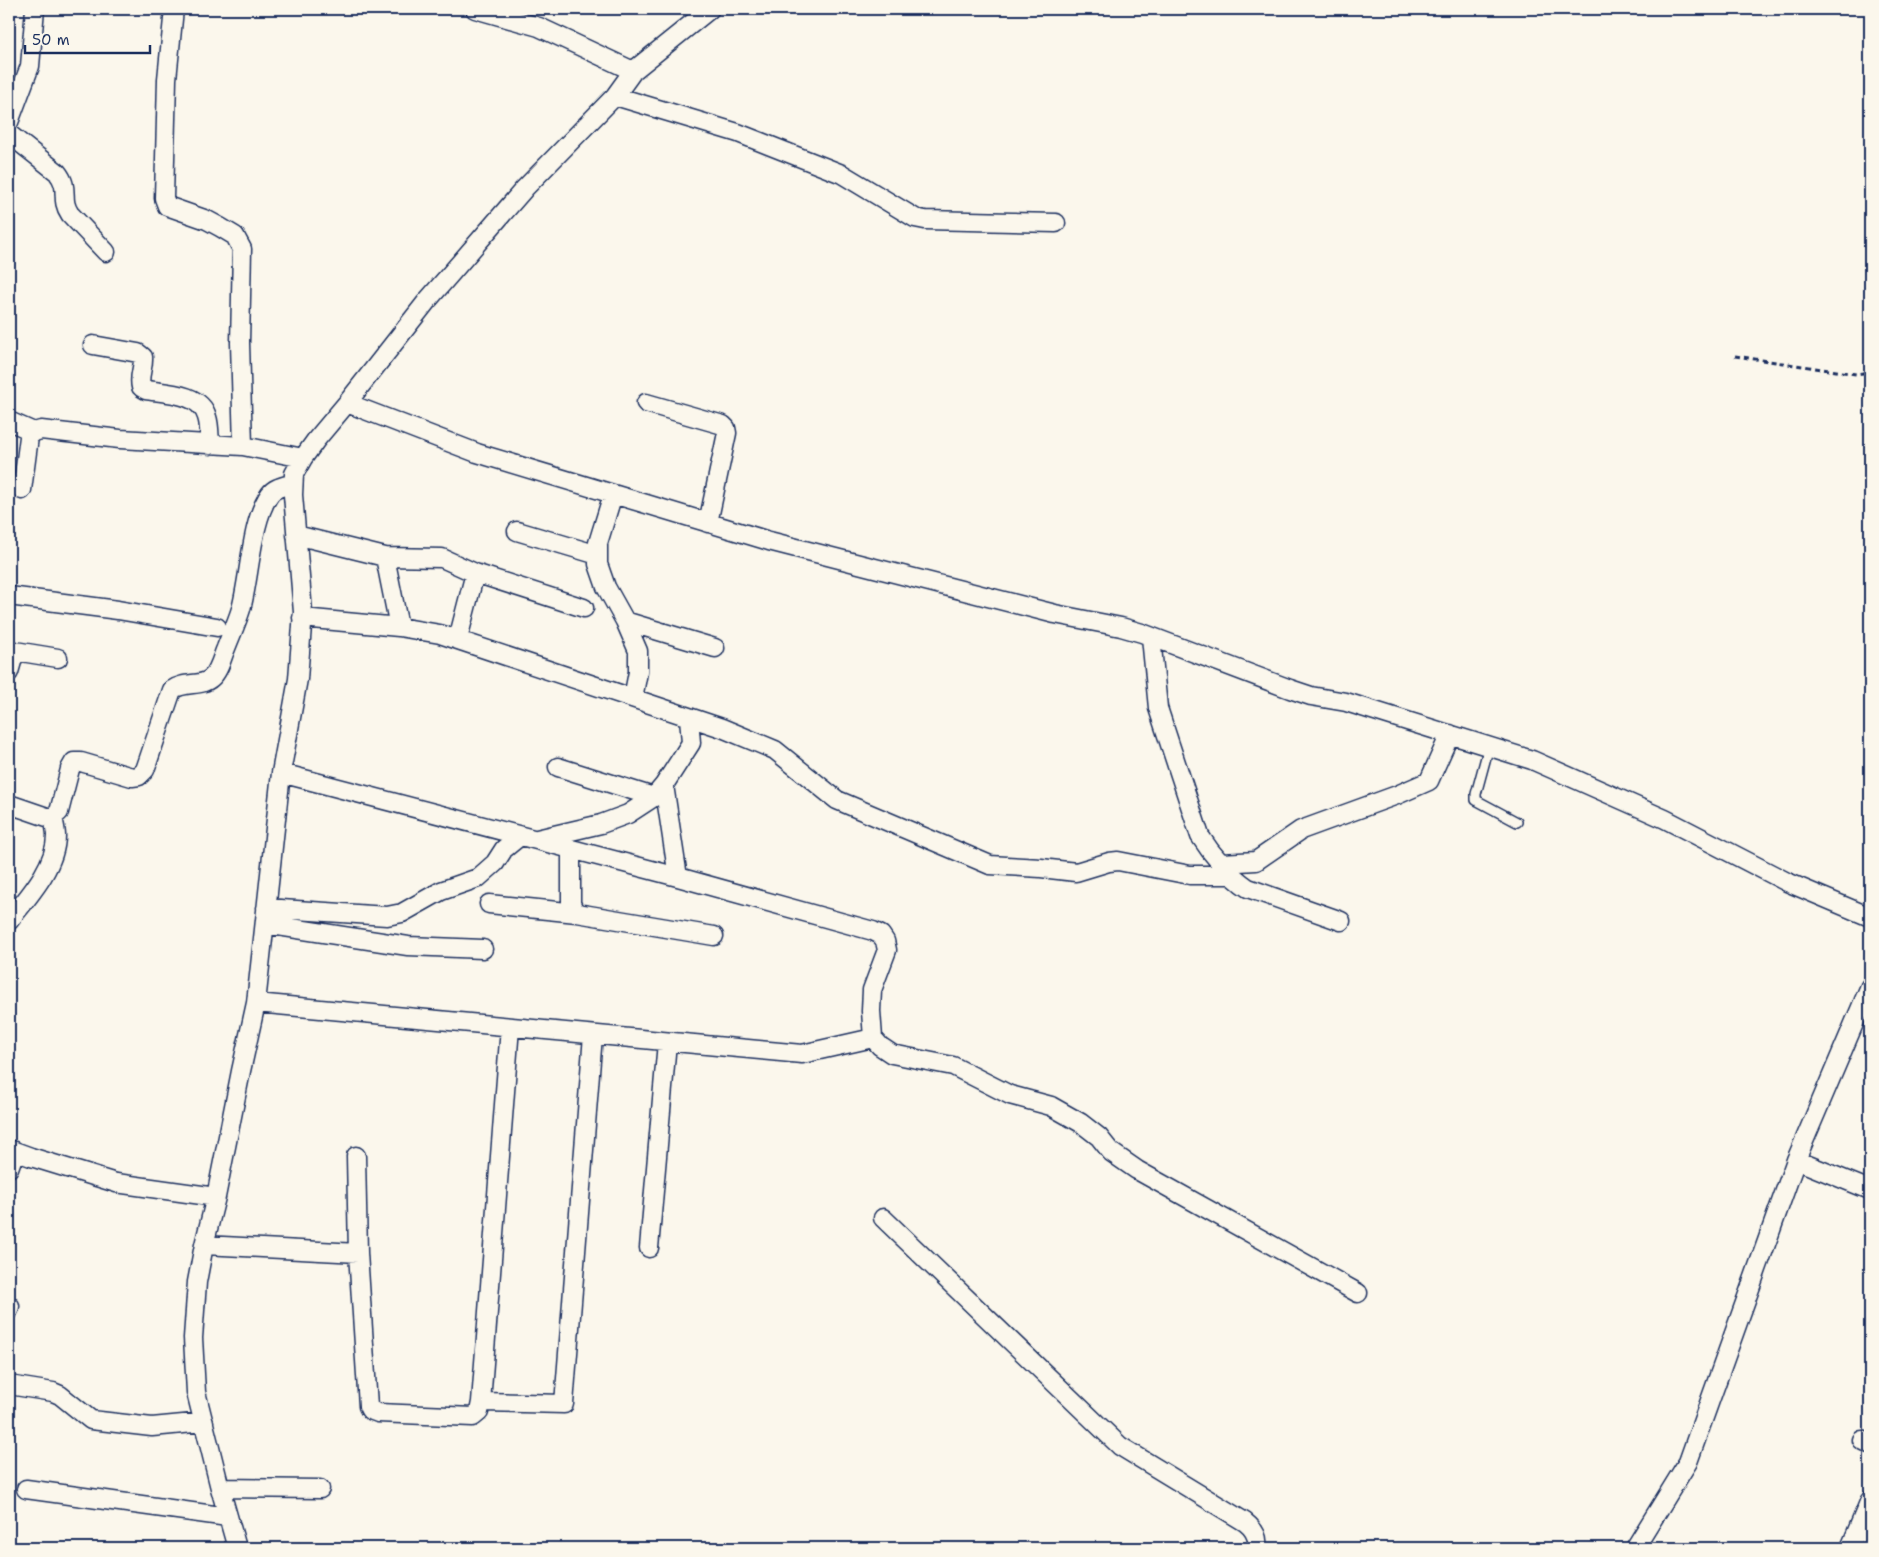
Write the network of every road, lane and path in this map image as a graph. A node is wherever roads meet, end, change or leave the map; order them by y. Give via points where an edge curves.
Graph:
1 (36, 9) edge
2 (174, 9) edge
3 (475, 9) edge
4 (710, 9) edge
5 (633, 71) junction
6 (615, 96) junction
7 (9, 122) edge
8 (9, 134) edge
9 (1056, 223) dead end
10 (106, 252) dead end
11 (93, 345) dead end
12 (1735, 356) dead end
13 (1870, 372) edge
14 (347, 403) junction
15 (646, 403) dead end
16 (9, 421) edge
17 (34, 432) junction
18 (210, 445) junction
19 (243, 446) junction
20 (303, 458) junction
21 (293, 484) junction
22 (22, 490) dead end
23 (613, 494) junction
24 (708, 523) junction
25 (517, 532) dead end
26 (296, 535) junction
27 (598, 555) junction
28 (385, 557) junction
29 (475, 573) junction
30 (9, 596) edge
31 (584, 608) dead end
32 (302, 618) junction
33 (625, 621) junction
34 (218, 627) dead end
35 (399, 627) junction
36 (1151, 637) junction
37 (458, 639) junction
38 (715, 648) dead end
39 (12, 650) edge
40 (58, 658) dead end
41 (9, 672) edge
42 (633, 698) junction
43 (689, 717) junction
44 (722, 728) junction
45 (1450, 734) junction
46 (691, 743) junction
47 (1489, 746) junction
48 (558, 768) dead end
49 (280, 773) junction
50 (659, 791) junction
51 (9, 804) edge
52 (53, 817) junction
53 (1517, 822) dead end
54 (483, 826) junction
55 (527, 837) junction
56 (571, 849) junction
57 (495, 863) junction
58 (1227, 869) junction
59 (678, 877) junction
60 (489, 904) dead end
61 (577, 913) junction
62 (266, 916) junction
63 (1870, 917) edge
64 (9, 921) edge
65 (1341, 921) dead end
66 (714, 936) dead end
67 (483, 949) dead end
68 (1870, 986) edge
69 (256, 1003) junction
70 (510, 1027) junction
71 (593, 1035) junction
72 (873, 1038) junction
73 (667, 1042) junction
74 (11, 1156) edge
75 (356, 1156) dead end
76 (1796, 1160) junction
77 (1870, 1190) edge
78 (216, 1197) junction
79 (883, 1218) dead end
80 (204, 1246) junction
81 (649, 1248) dead end
82 (358, 1253) junction
83 (1358, 1293) dead end
84 (9, 1385) edge
85 (481, 1402) junction
86 (204, 1422) junction
87 (220, 1488) junction
88 (320, 1489) dead end
89 (26, 1490) dead end
90 (1870, 1500) edge
91 (228, 1517) junction
92 (237, 1548) edge
93 (1257, 1548) edge
94 (1635, 1548) edge
95 (1850, 1548) edge

1 - 7 street via 30,66
2 - 19 street via 167,79 164,198 167,206 207,220 235,236 242,249
3 - 5 street via 539,27
4 - 5 street
5 - 6 street
6 - 9 street via 738,133 842,174 915,218
6 - 14 street via 525,188 427,301
8 - 10 street via 62,178 65,208
11 - 18 street via 143,356 141,387 188,397 200,406 207,416
12 - 13 path via 1856,374
14 - 20 street
14 - 23 street via 477,453
15 - 24 street via 726,428
16 - 17 street
17 - 18 street via 41,430
17 - 22 street via 29,436
18 - 19 street
19 - 20 street
20 - 21 street via 294,474
21 - 26 street
21 - 52 street via 271,492 266,500 258,522 241,608 218,670 211,679 179,684 172,690 145,770 139,776 74,762 59,812
23 - 24 street
23 - 27 street via 598,543
24 - 36 street
25 - 27 street
26 - 28 street
26 - 32 street
27 - 33 street via 606,587
28 - 29 street via 442,558
28 - 35 street
29 - 31 street
29 - 37 street
30 - 34 street
32 - 35 street
32 - 49 street via 298,679
33 - 38 street
33 - 42 street via 638,651
35 - 37 street
36 - 45 street via 1311,696 1346,702
36 - 58 street via 1158,708 1200,836
37 - 42 street
39 - 40 street
39 - 41 street
42 - 43 street
43 - 44 street
43 - 46 street
44 - 46 street
44 - 58 street via 775,750 837,800 990,865 1076,872 1118,861 1190,875
45 - 47 street
45 - 58 street via 1429,781 1301,830 1256,861
46 - 50 street
47 - 53 lane via 1476,800
47 - 63 street via 1532,760 1665,818 1787,882
48 - 50 street
49 - 54 street
49 - 62 street
50 - 55 street via 628,814 601,824
50 - 59 street
51 - 52 street
52 - 64 street via 56,844 46,872
54 - 55 street
54 - 57 street
55 - 56 street
55 - 57 street via 504,849
56 - 59 street
56 - 61 street via 571,903
57 - 62 street via 478,878 441,891 402,913 387,916
58 - 65 street via 1248,888
59 - 72 street via 881,935 887,950 872,990
60 - 61 street
61 - 66 street
62 - 67 street via 408,946
62 - 69 street
68 - 76 street
69 - 70 street
69 - 78 street
70 - 71 street
70 - 85 street
71 - 73 street
71 - 85 street via 564,1404
72 - 73 street via 802,1054
72 - 83 street via 892,1054 953,1066 1010,1094 1052,1106 1081,1123 1099,1137 1110,1152 1137,1170
73 - 81 street
74 - 78 street via 116,1183
75 - 82 street
76 - 77 street
76 - 94 street via 1688,1462
78 - 80 street
79 - 93 street via 1120,1446 1245,1522 1258,1539
80 - 82 street
80 - 86 street via 197,1282 193,1338 196,1392
82 - 85 street via 370,1410 473,1417
84 - 86 street via 53,1392 91,1420 152,1426
86 - 87 street
87 - 88 street
87 - 91 street
89 - 91 street
90 - 95 street
91 - 92 street

